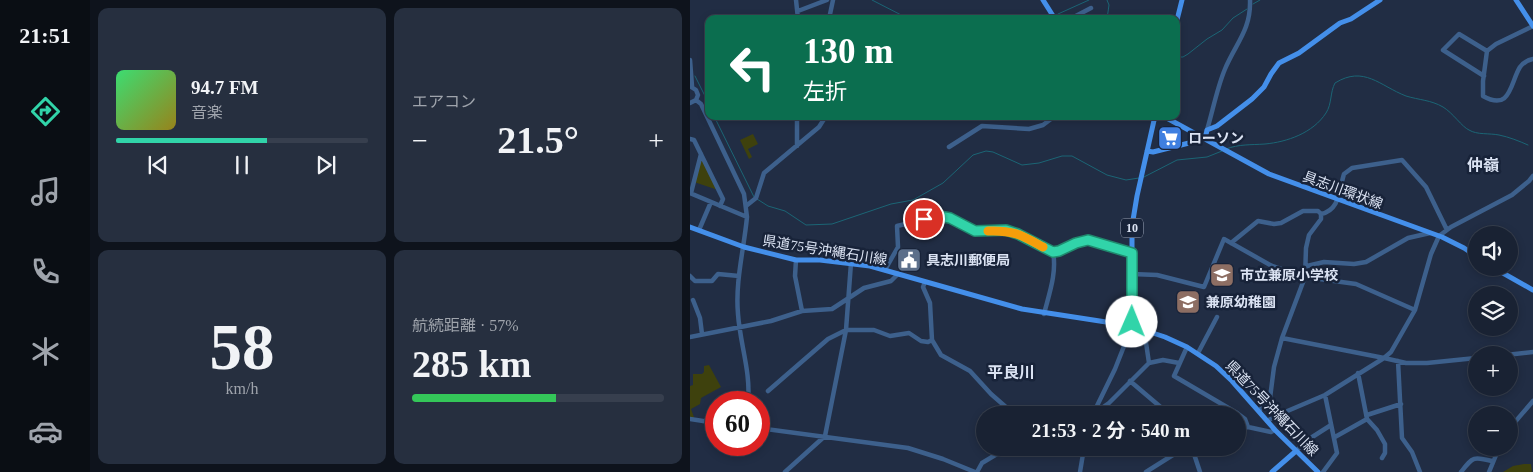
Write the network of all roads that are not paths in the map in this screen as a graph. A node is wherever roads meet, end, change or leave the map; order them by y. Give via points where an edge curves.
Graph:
1 (796, 0) edge
2 (827, 0) edge
3 (833, 0) edge
4 (1043, 0) edge
5 (1182, 0) edge
6 (1250, 0) edge
7 (1380, 0) edge
8 (1516, 0) edge
9 (1091, 8) dead end
10 (798, 11) junction
11 (798, 15) edge
12 (830, 15) edge
13 (1052, 15) edge
14 (1078, 15) edge
15 (1178, 15) edge
16 (1533, 26) edge
17 (1487, 52) junction
18 (1533, 59) edge
19 (690, 60) edge
20 (1484, 76) junction
21 (691, 86) edge
22 (696, 100) junction
23 (690, 103) edge
24 (705, 112) edge
25 (709, 120) edge
26 (797, 120) edge
27 (825, 120) edge
28 (1050, 120) edge
29 (1154, 120) edge
30 (1170, 120) edge
31 (1207, 130) junction
32 (1203, 138) junction
33 (690, 139) edge
34 (797, 146) junction
35 (949, 147) dead end
36 (1147, 151) junction
37 (701, 154) junction
38 (1533, 176) edge
39 (690, 193) edge
40 (1338, 200) junction
41 (711, 202) junction
42 (720, 206) junction
43 (746, 206) junction
44 (1321, 214) junction
45 (747, 217) junction
46 (690, 227) edge
47 (699, 230) junction
48 (1447, 230) junction
49 (1430, 233) junction
50 (1439, 236) junction
51 (1231, 243) junction
52 (744, 247) junction
53 (1468, 251) edge
54 (1053, 252) junction
55 (1132, 253) junction
56 (796, 260) junction
57 (851, 263) junction
58 (1307, 266) junction
59 (885, 270) junction
60 (898, 274) junction
61 (1132, 274) junction
62 (690, 276) edge
63 (740, 276) junction
64 (1508, 276) edge
65 (1305, 277) junction
66 (926, 282) junction
67 (1533, 290) edge
68 (848, 297) junction
69 (692, 300) dead end
70 (1415, 310) junction
71 (802, 311) junction
72 (1044, 314) junction
73 (1217, 317) dead end
74 (740, 326) junction
75 (1132, 326) junction
76 (1144, 329) junction
77 (846, 330) junction
78 (702, 334) junction
79 (690, 337) edge
80 (1282, 338) junction
81 (932, 340) junction
82 (1187, 347) junction
83 (1533, 352) edge
84 (1198, 353) junction
85 (1518, 354) edge
86 (1384, 358) junction
87 (1468, 359) edge
88 (1398, 362) junction
89 (1149, 363) junction
90 (1179, 363) junction
91 (1358, 373) junction
92 (1130, 381) junction
93 (748, 391) edge
94 (768, 391) dead end
95 (1325, 395) junction
96 (1533, 401) edge
97 (1401, 404) junction
98 (1006, 406) edge
99 (1096, 406) edge
100 (1104, 406) edge
101 (1159, 406) edge
102 (1259, 411) junction
103 (1367, 417) junction
104 (1518, 418) edge
105 (690, 419) edge
106 (705, 421) edge
107 (1267, 421) junction
108 (1332, 425) junction
109 (1248, 427) joint
110 (770, 429) edge
111 (1275, 430) junction
112 (825, 436) junction
113 (1335, 437) junction
114 (1296, 451) junction
115 (994, 456) edge
116 (1083, 456) edge
117 (1171, 456) edge
118 (1195, 456) edge
119 (1495, 456) edge
120 (1382, 458) dead end
121 (1492, 461) junction
122 (785, 472) edge
123 (976, 472) edge
124 (1080, 472) edge
125 (1146, 472) edge
126 (1200, 472) edge
127 (1272, 472) edge
128 (1318, 472) edge
129 (1323, 472) edge
130 (1420, 472) edge
131 (1461, 472) edge
132 (1489, 472) edge

1 - 10 street
2 - 10 street
3 - 12 street
4 - 13 main road
5 - 15 main road
6 - 31 street via 1248,26 1224,72
7 - 31 main road via 1280,63 1252,99
8 - 16 main road
9 - 14 street
10 - 11 street
16 - 17 street via 1496,44
17 - 20 street
17 - 20 street via 1459,34 1443,50
18 - 20 street via 1520,66 1509,94 1500,100 1483,96
19 - 21 street
21 - 22 street via 698,92
22 - 23 street
22 - 24 street
25 - 43 street via 740,184
26 - 34 street
27 - 34 street
28 - 35 street via 1029,129 982,126
29 - 36 main road, 10
30 - 32 main road, 具志川環状線
31 - 32 main road
32 - 36 main road
32 - 40 main road, 具志川環状線 via 1269,174
33 - 37 street via 694,140
34 - 43 street via 764,173 756,198
36 - 55 main road, 10 via 1134,210
37 - 39 street
37 - 42 street via 723,199
38 - 48 street via 1512,195
39 - 41 street
40 - 44 street via 1328,213
40 - 48 street via 1344,174 1352,168 1402,160 1426,187
40 - 49 main road, 具志川環状線
41 - 42 street
41 - 47 street
42 - 45 street
43 - 45 street
44 - 51 street via 1318,210 1303,211 1281,223 1258,221
44 - 58 street via 1309,235
45 - 52 street
46 - 47 main road, 県道75号沖縄石川線
47 - 52 main road, 県道75号沖縄石川線
48 - 50 street
49 - 50 main road, 具志川環状線
49 - 58 street via 1408,238 1366,262 1324,262
50 - 53 main road, 具志川環状線
50 - 70 street
51 - 61 street via 1224,239 1204,287 1157,275
51 - 65 street via 1272,266
52 - 56 main road, 県道75号沖縄石川線
52 - 63 street
54 - 55 street via 1088,240
54 - 59 street via 1006,230 975,231 939,216 897,226 898,247
54 - 72 street via 1053,280
55 - 61 main road, 10
56 - 57 main road, 県道75号沖縄石川線
56 - 71 street via 795,276
57 - 59 main road, 県道75号沖縄石川線
57 - 68 street
58 - 65 street
59 - 60 main road, 県道75号沖縄石川線
60 - 66 main road, 県道75号沖縄石川線
60 - 68 street via 891,281 864,288
61 - 75 main road, 10
62 - 63 street via 695,281 712,281 718,274
63 - 74 street
64 - 67 main road
65 - 70 street via 1356,284
65 - 80 street
66 - 72 main road, 県道75号沖縄石川線
66 - 81 street via 923,288 930,303
68 - 71 street via 828,310
68 - 77 street
69 - 78 street via 700,318
70 - 86 street
71 - 74 street
72 - 75 main road, 県道75号沖縄石川線
73 - 84 street
74 - 78 street
74 - 93 street
75 - 76 main road, 県道75号沖縄石川線
75 - 99 street
76 - 82 main road, 県道75号沖縄石川線
76 - 89 street
77 - 81 street via 874,330 890,336 909,333 921,341
77 - 94 street via 828,339
77 - 112 street
78 - 79 street
80 - 86 street
80 - 102 street via 1270,398
81 - 98 street via 944,357 970,371
82 - 84 main road, 県道75号沖縄石川線
82 - 90 street
83 - 85 street
84 - 102 main road, 県道75号沖縄石川線 via 1232,381
86 - 88 street
86 - 91 street
87 - 88 street
88 - 97 street
89 - 90 street via 1163,360
89 - 92 street
90 - 109 street via 1174,376 1237,413 1245,419
91 - 95 street
91 - 103 street
92 - 100 street
92 - 101 street
95 - 107 street
95 - 108 street
96 - 104 street
97 - 103 street
97 - 130 street via 1402,438
102 - 107 main road, 県道75号沖縄石川線
103 - 113 street
103 - 120 street via 1385,444
105 - 106 street
107 - 111 main road, 県道75号沖縄石川線
108 - 113 street
108 - 114 street
109 - 111 street
110 - 112 street
111 - 114 main road, 県道75号沖縄石川線
112 - 122 street
112 - 123 street via 908,448
113 - 129 street via 1337,452
114 - 127 main road
114 - 128 main road, 県道75号沖縄石川線
115 - 123 street via 982,463
116 - 124 street
117 - 125 street
118 - 126 street
119 - 121 street
121 - 131 street via 1472,458
121 - 132 street

